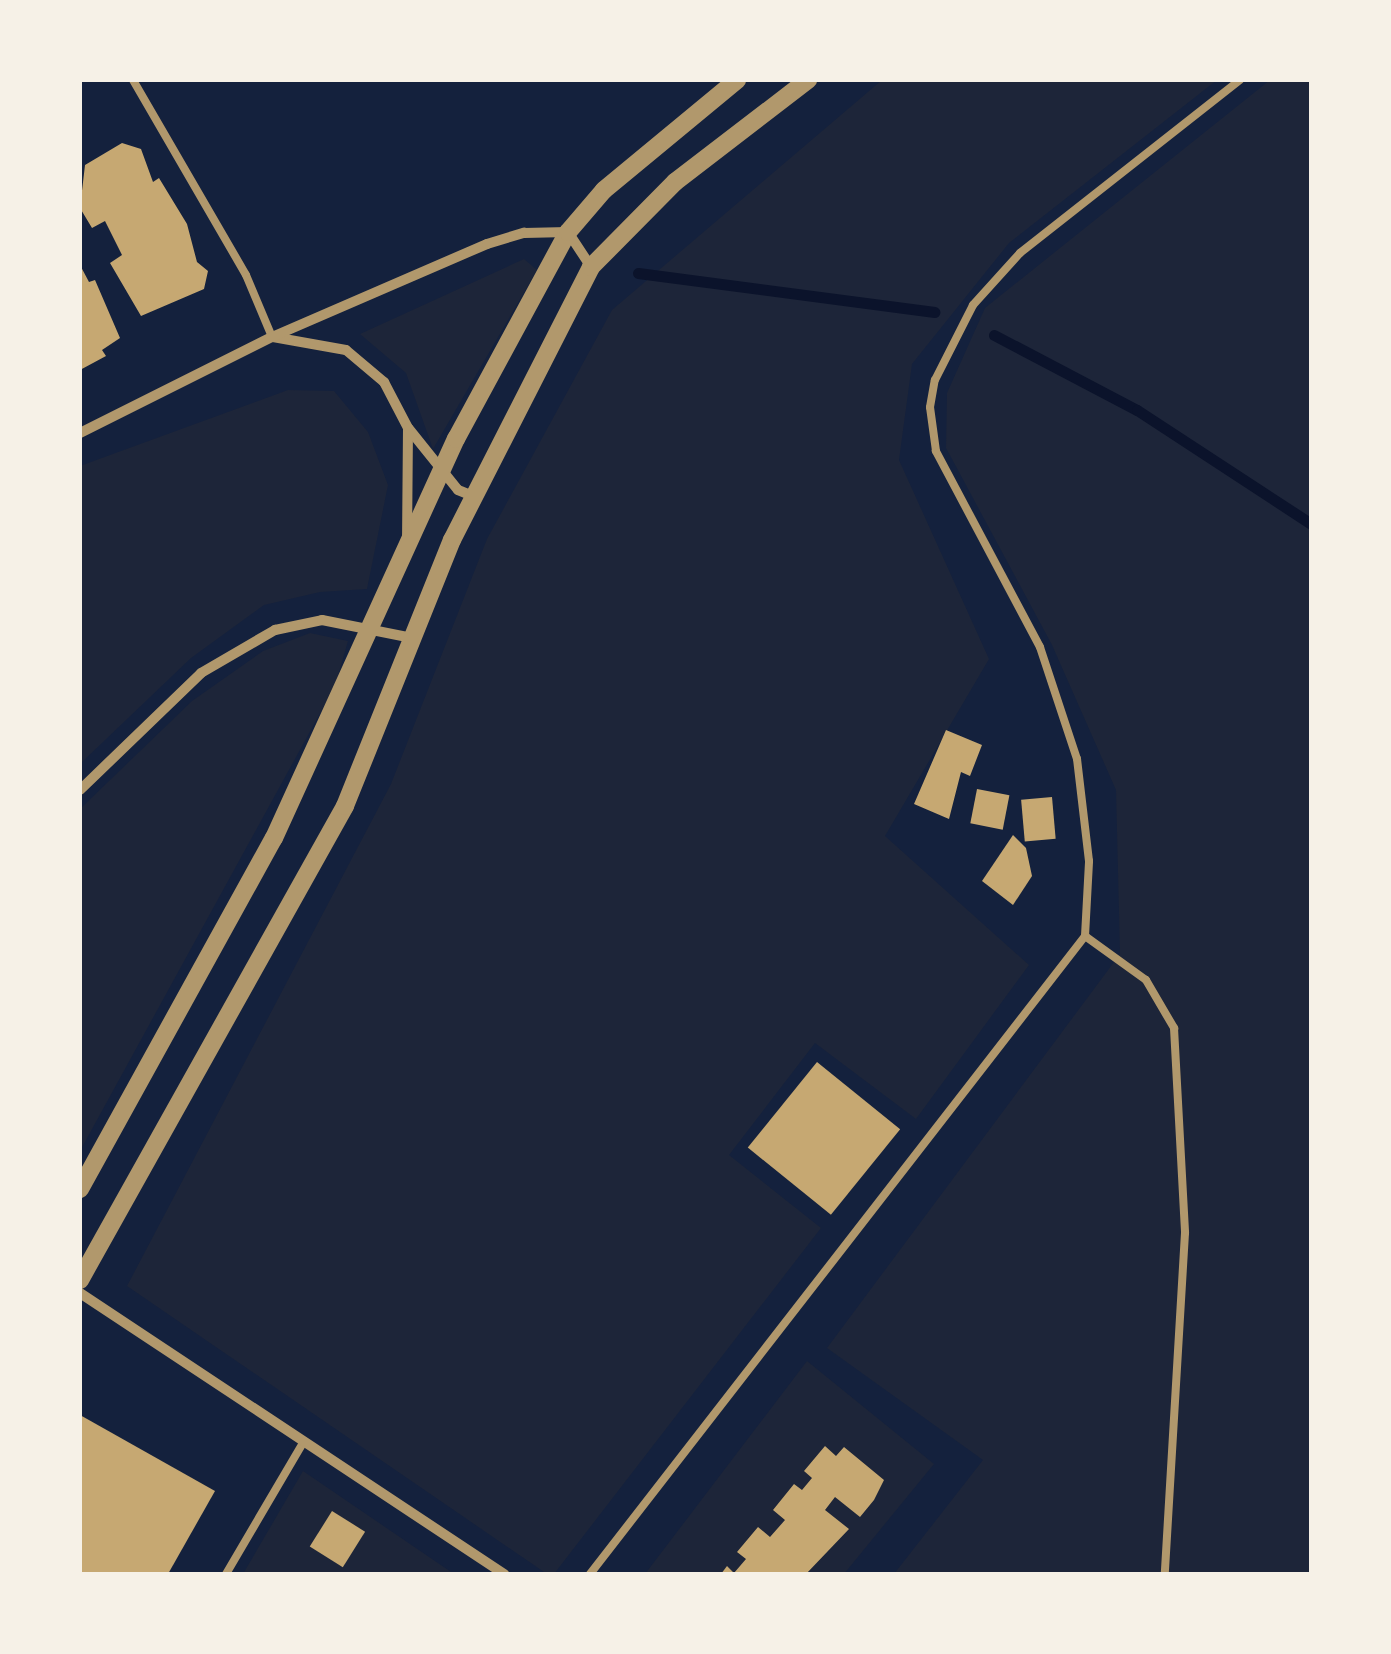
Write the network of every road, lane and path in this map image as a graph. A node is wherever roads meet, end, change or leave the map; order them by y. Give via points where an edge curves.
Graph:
1 (133, 80) edge
2 (737, 80) edge
3 (808, 80) edge
4 (1240, 80) edge
5 (568, 232) junction
6 (591, 267) junction
7 (272, 337) junction
8 (408, 428) junction
9 (80, 433) edge
10 (441, 471) junction
11 (473, 496) junction
12 (407, 545) junction
13 (373, 626) junction
14 (412, 638) junction
15 (80, 790) edge
16 (1086, 936) junction
17 (80, 1189) edge
18 (80, 1280) edge
19 (80, 1293) edge
20 (304, 1441) junction
21 (226, 1574) edge
22 (504, 1574) edge
23 (590, 1574) edge
24 (1164, 1574) edge

1 - 7 lane via 246,275
2 - 5 street via 604,190
3 - 6 street via 676,182
4 - 16 lane via 1020,252 974,305 936,380 930,407 936,451 1040,648 1076,758 1088,860
5 - 6 street
5 - 7 street via 524,233 487,244
5 - 10 street
6 - 11 street
7 - 8 street via 346,350 384,382
7 - 9 street
8 - 10 street
8 - 12 street
10 - 11 street
10 - 12 street
11 - 14 street
12 - 13 street
13 - 14 street
13 - 15 street via 298,622 239,649 201,673
13 - 17 street via 274,838
14 - 18 street via 345,806
16 - 23 lane
16 - 24 lane via 1146,980 1174,1028 1185,1233
19 - 20 street
20 - 21 lane
20 - 22 street

